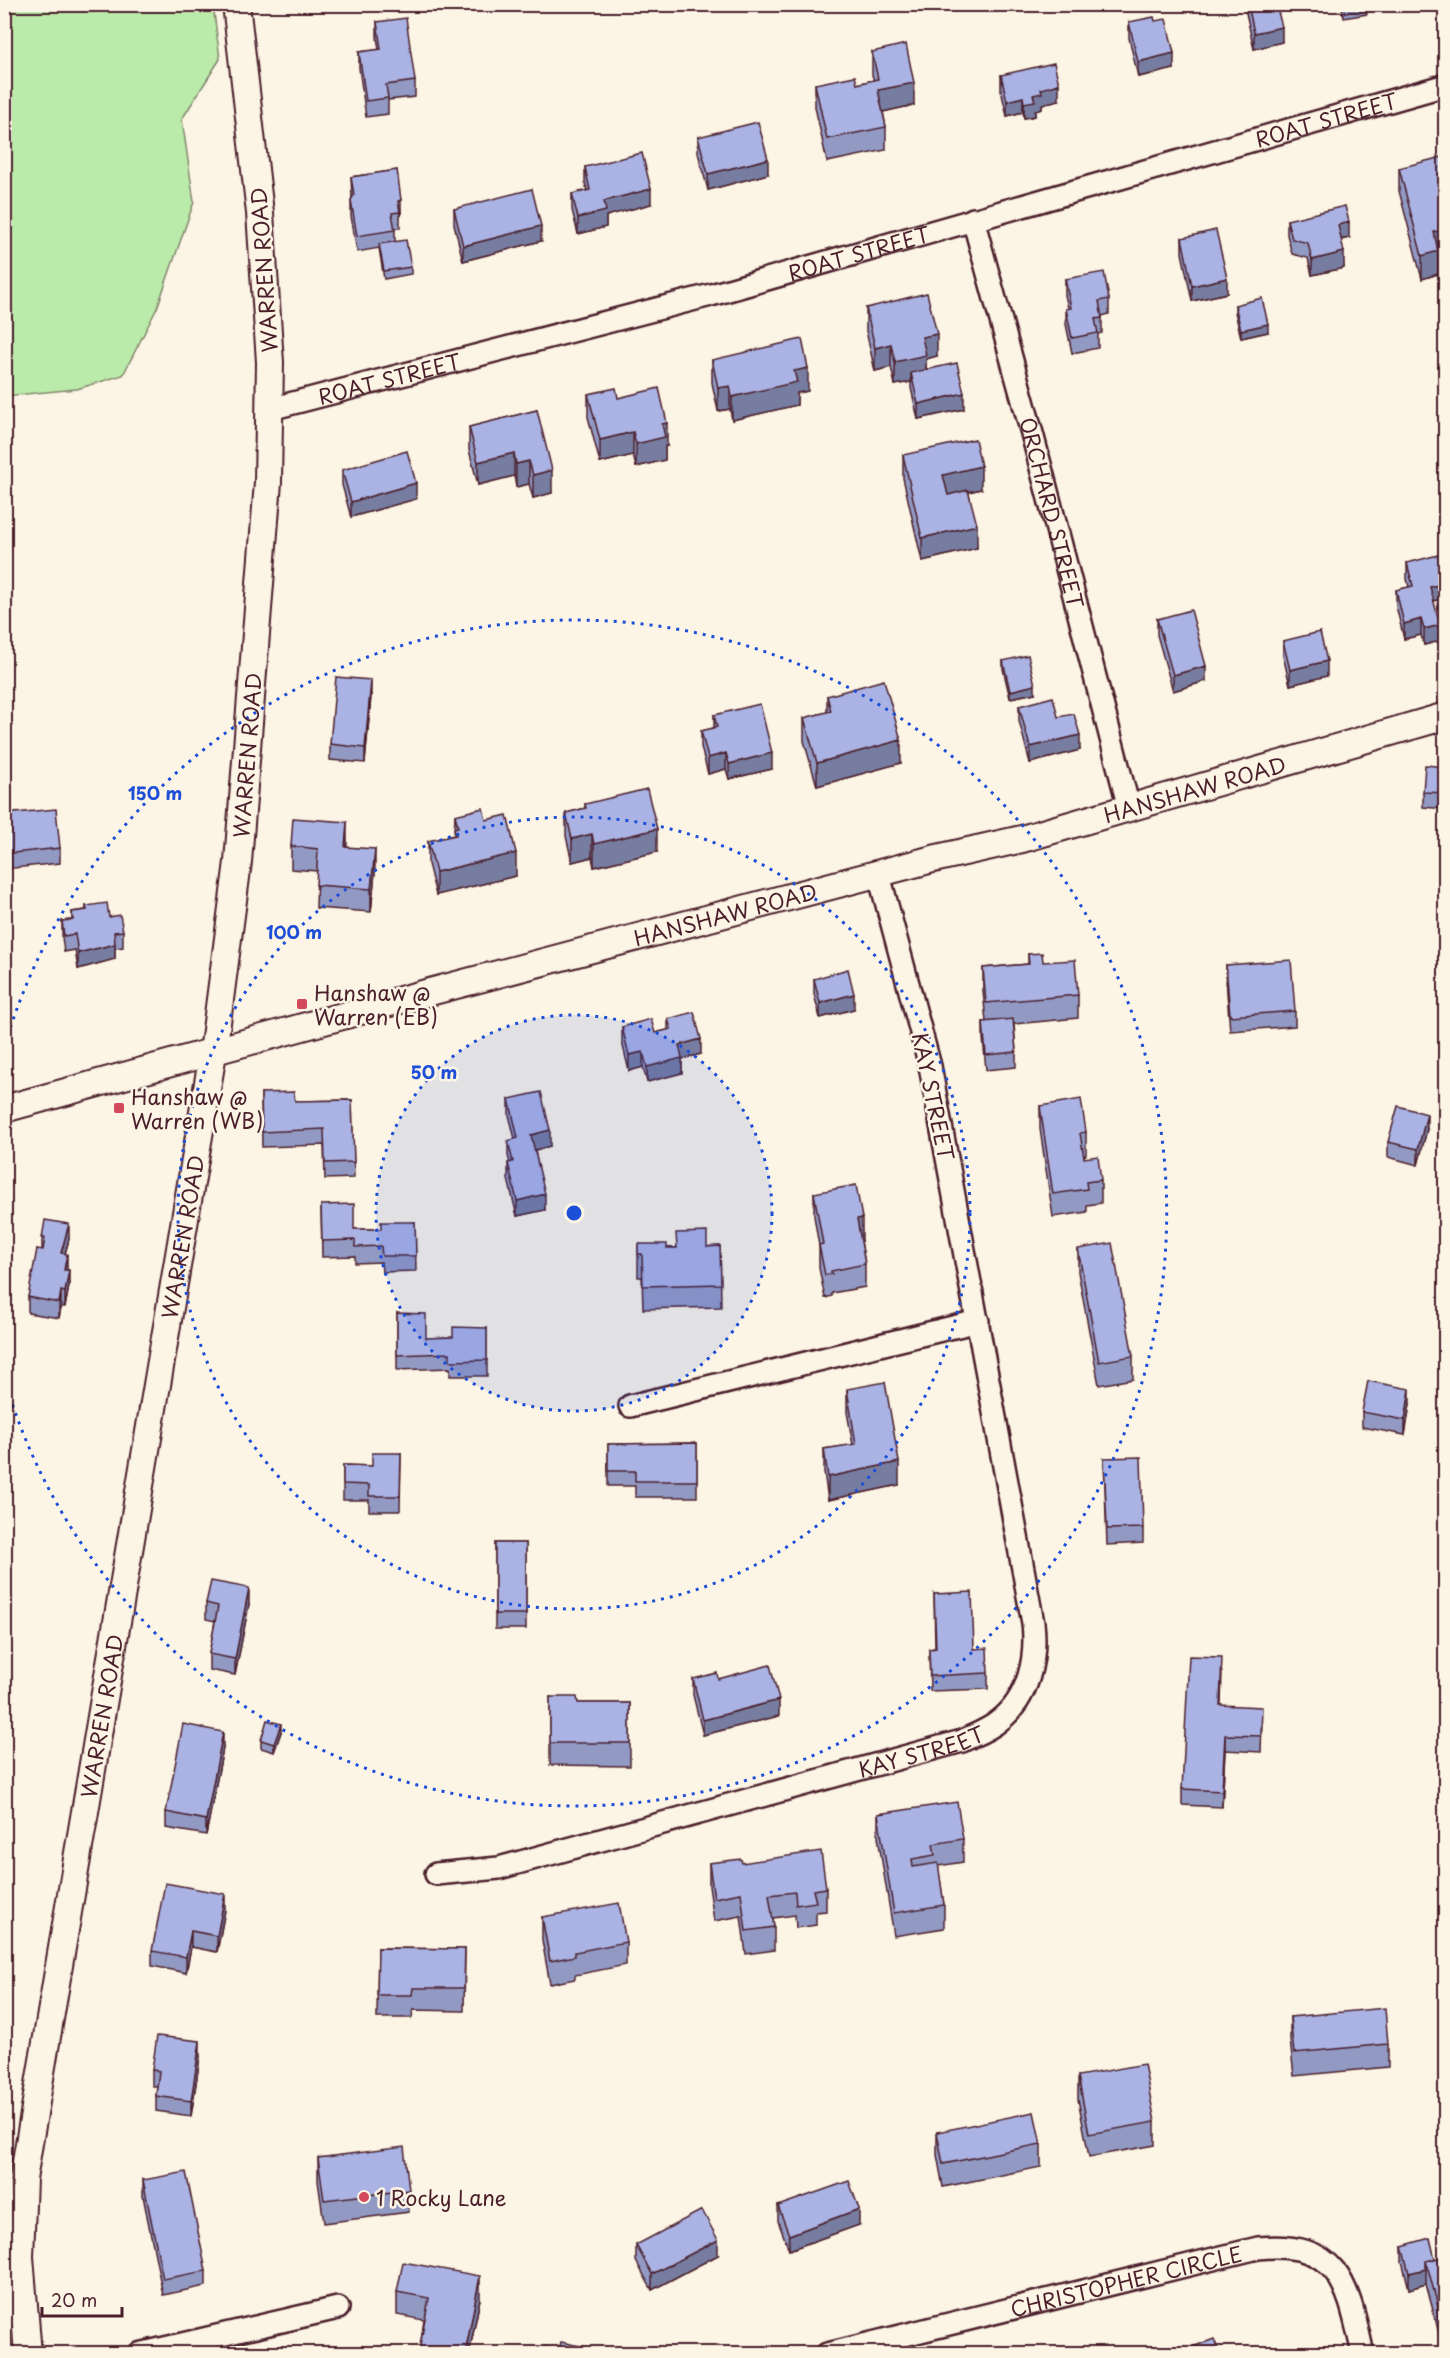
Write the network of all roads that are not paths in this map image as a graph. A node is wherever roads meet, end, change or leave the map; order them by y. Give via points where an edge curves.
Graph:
1 (236, 4) edge
2 (1446, 85) edge
3 (973, 219) junction
4 (270, 409) junction
5 (1446, 716) edge
6 (1129, 808) junction
7 (879, 875) junction
8 (213, 1053) junction
9 (4, 1109) edge
10 (978, 1321) junction
11 (630, 1406) dead end
12 (436, 1874) dead end
13 (338, 2308) dead end
14 (14, 2315) edge
15 (28, 2354) edge
16 (139, 2354) edge
17 (827, 2354) edge
18 (1363, 2354) edge

1 - 4 street, WARREN ROAD via 261,213
2 - 3 street, ROAT STREET
3 - 4 street, ROAT STREET via 699,298
3 - 6 street, ORCHARD STREET
4 - 8 street, WARREN ROAD via 248,747 234,903
5 - 6 street, HANSHAW ROAD
6 - 7 street, HANSHAW ROAD
7 - 8 street, HANSHAW ROAD
7 - 10 street, KAY STREET via 930,1066
8 - 9 street, HANSHAW ROAD
8 - 14 street, WARREN ROAD via 30,2126 22,2179
10 - 11 street
10 - 12 street, KAY STREET via 1035,1645 1025,1686 1000,1721 962,1741 510,1866
13 - 16 street
14 - 15 street, WARREN ROAD
17 - 18 street, CHRISTOPHER CIRCLE via 1258,2248 1285,2245 1317,2256 1342,2280 1350,2294

